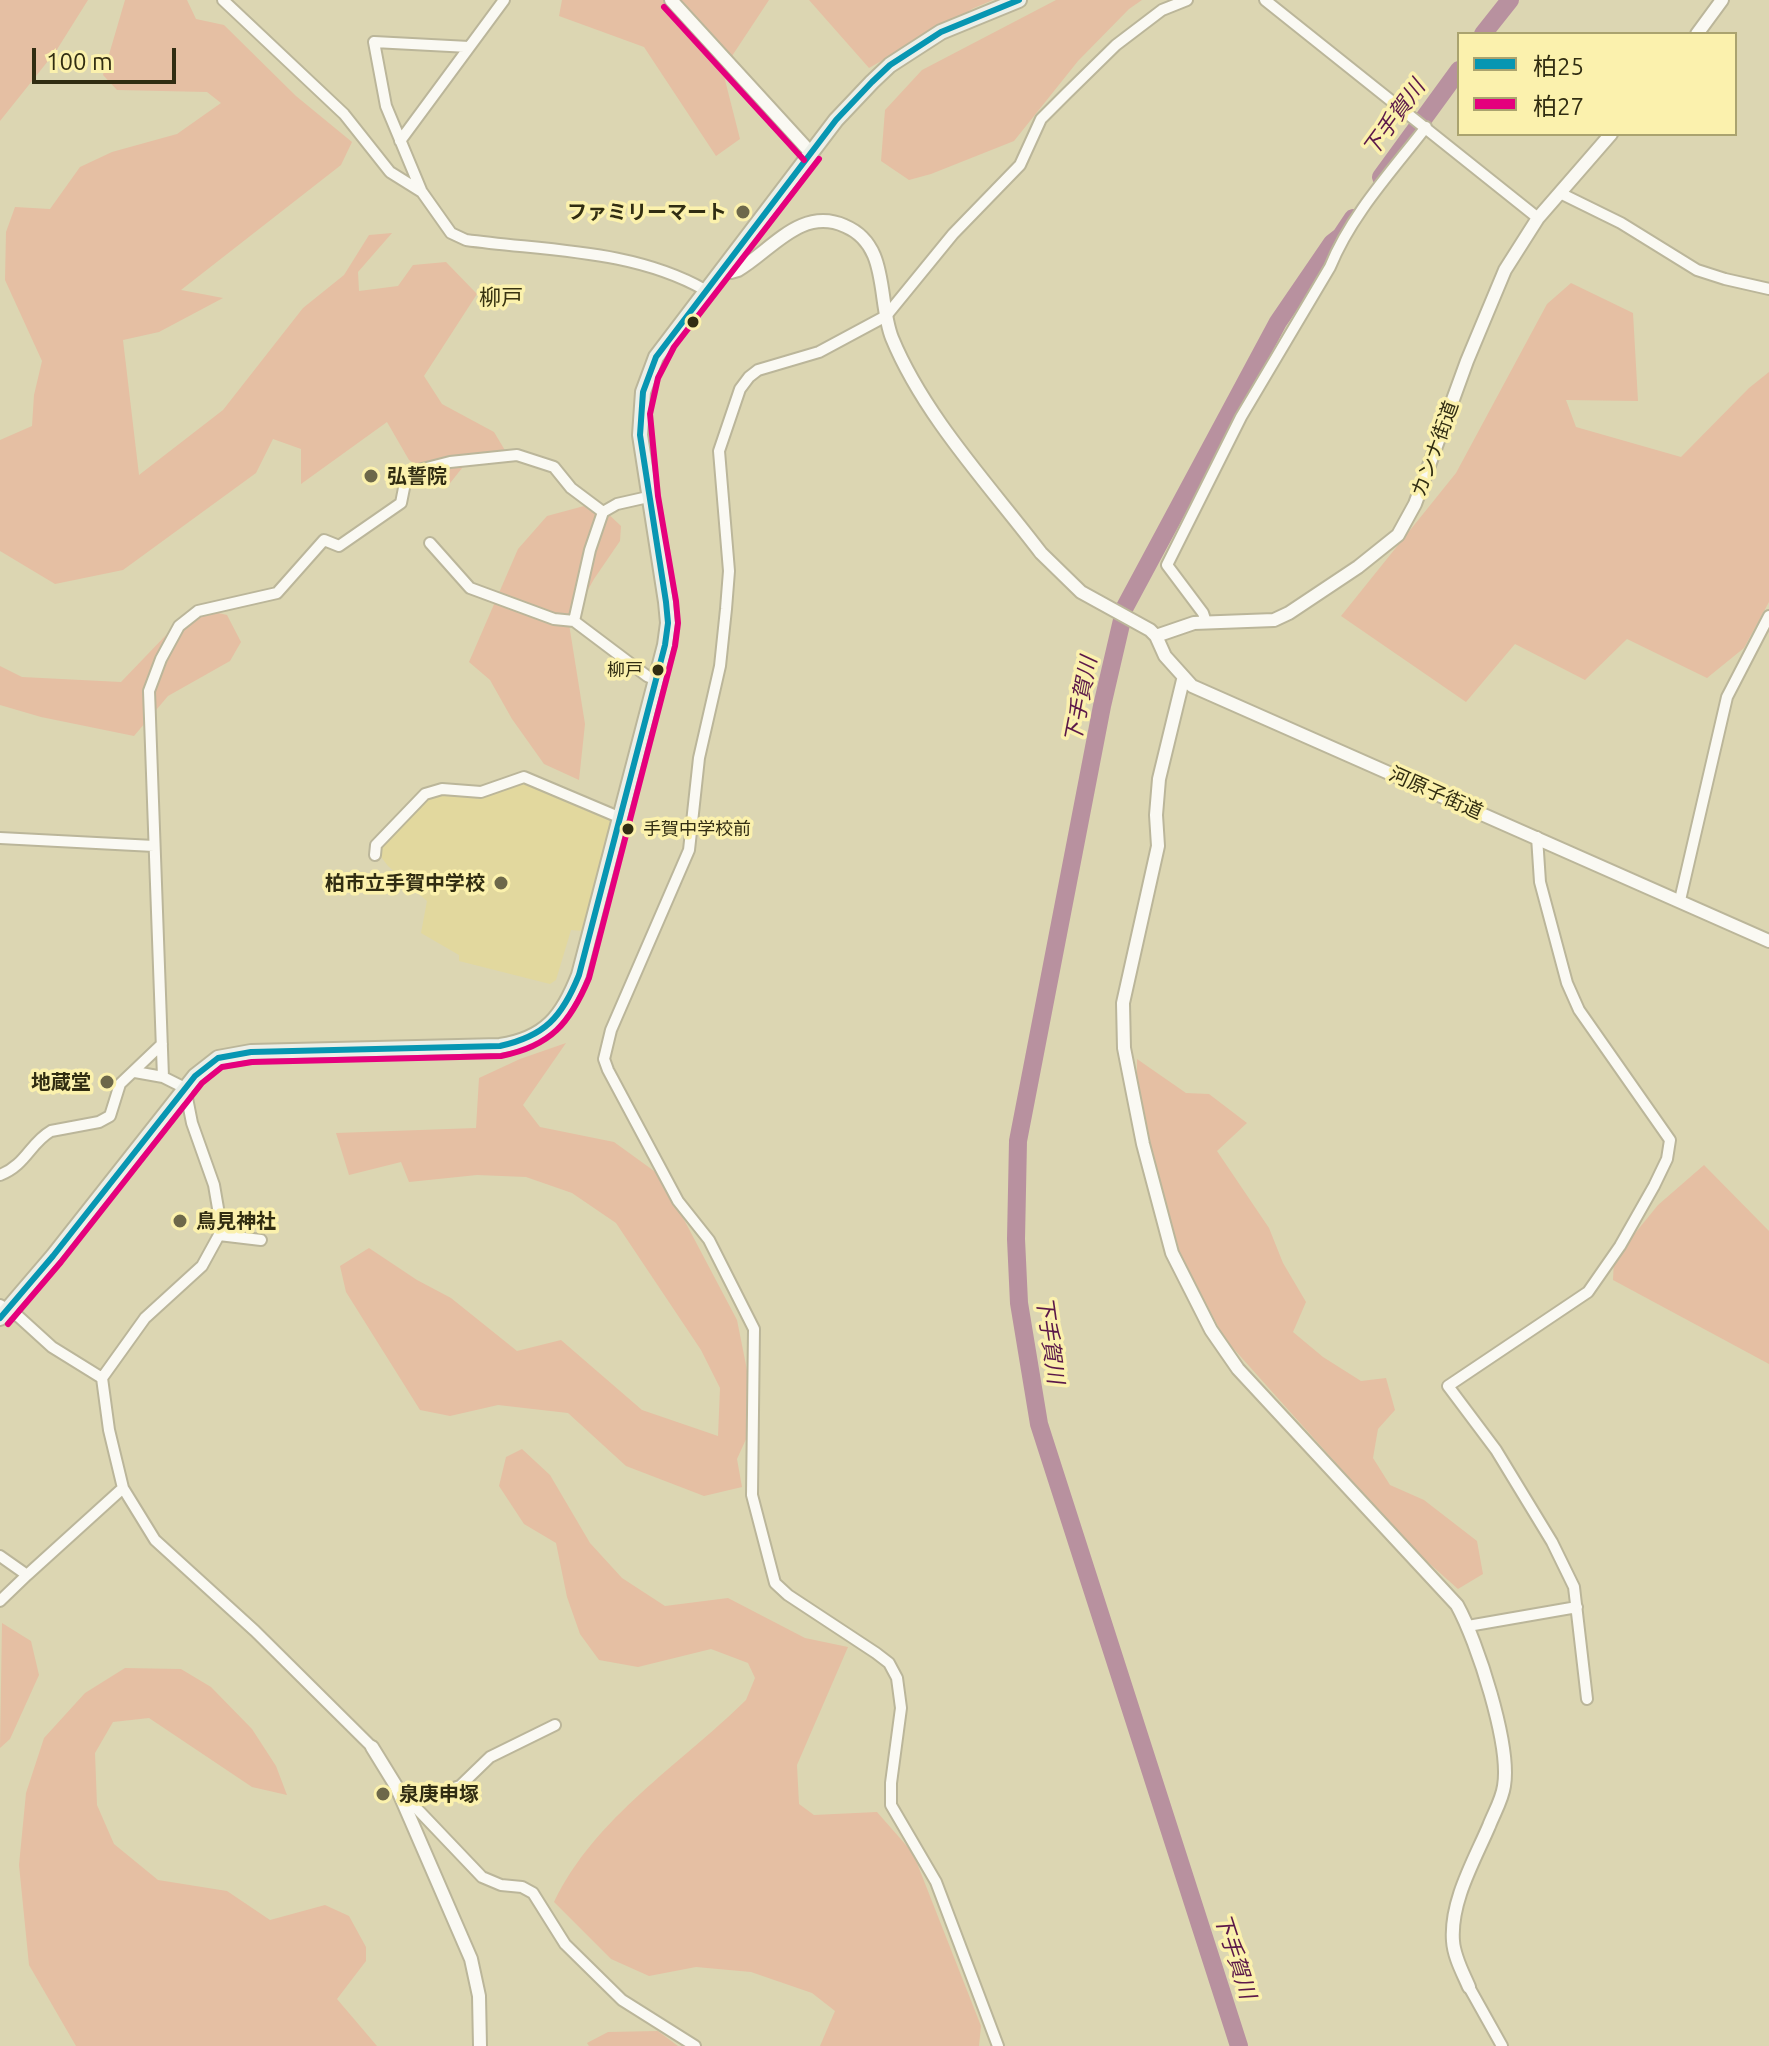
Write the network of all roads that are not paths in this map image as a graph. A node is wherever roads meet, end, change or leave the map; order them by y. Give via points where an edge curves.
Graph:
1 (223, 0) edge
2 (504, 0) edge
3 (671, 0) edge
4 (1019, 0) edge
5 (1187, 0) edge
6 (1265, 0) edge
7 (1722, 0) edge
8 (1698, 32) edge
9 (469, 47) junction
10 (1426, 127) junction
11 (1609, 136) edge
12 (400, 141) junction
13 (811, 153) junction
14 (422, 192) junction
15 (1560, 193) junction
16 (1538, 218) junction
17 (722, 269) junction
18 (1769, 289) edge
19 (705, 290) junction
20 (886, 316) junction
21 (648, 497) junction
22 (603, 512) junction
23 (430, 543) dead end
24 (1769, 616) edge
25 (574, 621) junction
26 (1206, 622) junction
27 (1156, 636) junction
28 (657, 680) junction
29 (1183, 680) junction
30 (621, 818) junction
31 (1537, 837) junction
32 (0, 838) edge
33 (154, 846) junction
34 (375, 855) dead end
35 (1680, 900) junction
36 (1769, 941) edge
37 (162, 1044) junction
38 (135, 1072) junction
39 (163, 1077) junction
40 (185, 1088) junction
41 (0, 1175) edge
42 (219, 1235) junction
43 (261, 1240) dead end
44 (3, 1310) edge
45 (102, 1378) junction
46 (123, 1488) junction
47 (0, 1556) edge
48 (27, 1575) junction
49 (0, 1601) edge
50 (1577, 1607) junction
51 (1468, 1626) junction
52 (1587, 1699) dead end
53 (555, 1725) dead end
54 (372, 1747) joint
55 (407, 1804) junction
56 (1469, 1987) joint
57 (480, 2046) edge
58 (695, 2046) edge
59 (998, 2046) edge
60 (1502, 2046) edge

1 - 14 street via 344,114 390,172
2 - 9 street
3 - 13 street
4 - 13 main road via 941,32 890,65
5 - 20 street via 1162,10 1116,45 1041,119 1020,165
6 - 10 street
7 - 8 street
9 - 12 street
9 - 12 street via 374,42 379,80
10 - 16 street
10 - 26 street via 1337,248 1241,417 1167,565
11 - 15 street, カンナ街道
12 - 14 street
13 - 17 main road
14 - 19 street via 451,233 466,240 625,259 675,274
15 - 16 street, カンナ街道
15 - 18 street via 1697,270
16 - 26 street, カンナ街道 via 1487,310 1415,504 1398,535 1274,620
17 - 19 main road
17 - 20 street, 河原子街道 via 738,270 807,223 837,223 858,233 877,259
19 - 21 main road via 656,357 643,392 640,435
20 - 27 street, 河原子街道 via 902,362 924,401 1041,553 1081,592
20 - 59 street via 819,352 758,370 740,389 728,419 719,451 729,571 726,609 720,666 699,758 689,850 611,1030 604,1059 678,1201 709,1240 754,1329 752,1495 775,1583 889,1663 897,1678 901,1708 891,1805 936,1882
21 - 22 street
21 - 28 main road via 668,623
22 - 25 street
22 - 33 street via 547,462 517,455 450,462 407,473 401,503 339,546 324,540 277,593 191,616 179,626 149,691
23 - 25 street via 470,588 554,619
24 - 35 street via 1727,697
25 - 28 street
26 - 27 street, カンナ街道
27 - 29 street, 河原子街道
28 - 30 main road
29 - 31 street, 河原子街道
29 - 51 street via 1159,779 1158,846 1122,1023 1162,1223 1181,1273 1238,1369 1457,1605
30 - 34 street via 524,777 481,792 433,790 376,845
30 - 40 main road via 579,975 564,1010 543,1031 514,1044 485,1048 232,1054 206,1064
31 - 35 street, 河原子街道
31 - 50 street via 1540,882 1567,983 1579,1010 1670,1140 1667,1159 1620,1246 1588,1292 1448,1386 1496,1450 1552,1542 1574,1587
32 - 33 street
33 - 37 street
35 - 36 street, 河原子街道
37 - 38 street
37 - 39 street
38 - 39 street
38 - 41 street via 120,1084 110,1116 51,1131 16,1168
39 - 40 street
40 - 42 street via 214,1185
40 - 44 main road
42 - 43 street
42 - 45 street via 202,1266 150,1311
44 - 45 street
45 - 46 street
46 - 48 street
46 - 54 street via 155,1540
47 - 48 street
48 - 49 street
50 - 51 street
50 - 52 street
51 - 56 street via 1497,1718 1505,1772 1501,1798 1454,1921 1453,1944
53 - 55 street via 490,1757 460,1786
54 - 55 street
55 - 57 street via 471,1959 479,1996
55 - 58 street via 417,1806 482,1877 533,1893 565,1944 600,1981
56 - 60 street

